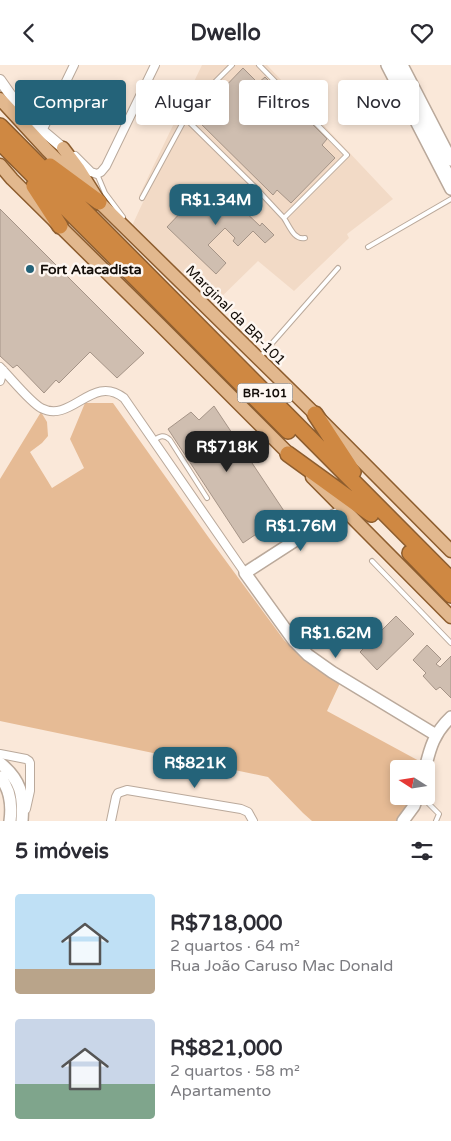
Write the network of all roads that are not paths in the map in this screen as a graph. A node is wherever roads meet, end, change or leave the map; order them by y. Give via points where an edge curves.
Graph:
1 (74, 65) edge
2 (155, 65) edge
3 (232, 65) edge
4 (259, 65) edge
5 (387, 65) edge
6 (394, 65) edge
7 (402, 65) edge
8 (217, 80) edge
9 (0, 81) edge
10 (0, 99) edge
11 (181, 125) edge
12 (192, 125) edge
13 (0, 126) edge
14 (427, 128) junction
15 (42, 131) junction
16 (0, 142) edge
17 (17, 144) junction
18 (63, 148) junction
19 (17, 160) junction
20 (451, 160) edge
21 (0, 165) edge
22 (97, 174) junction
23 (451, 175) edge
24 (451, 189) edge
25 (142, 198) dead end
26 (451, 199) edge
27 (100, 202) junction
28 (284, 219) junction
29 (126, 220) dead end
30 (60, 226) junction
31 (305, 238) dead end
32 (368, 247) dead end
33 (338, 268) dead end
34 (258, 358) junction
35 (2, 369) edge
36 (0, 381) edge
37 (315, 414) junction
38 (154, 440) junction
39 (288, 453) junction
40 (207, 498) dead end
41 (370, 498) junction
42 (344, 509) junction
43 (372, 514) junction
44 (451, 551) edge
45 (372, 561) dead end
46 (245, 573) junction
47 (451, 580) edge
48 (451, 595) edge
49 (451, 617) edge
50 (451, 643) edge
51 (450, 721) edge
52 (436, 735) junction
53 (0, 754) edge
54 (427, 760) edge
55 (0, 763) edge
56 (0, 777) edge
57 (414, 805) edge
58 (429, 805) edge
59 (10, 821) edge
60 (22, 821) edge
61 (111, 821) edge
62 (253, 821) edge
63 (403, 821) edge
64 (436, 821) edge

1 - 15 street
2 - 22 street via 106,166
3 - 8 lane
4 - 28 lane via 347,155
5 - 14 main road
6 - 14 street
7 - 14 main road
9 - 15 street
10 - 27 main road, Marginal da BR-101
11 - 25 lane
12 - 28 lane
13 - 17 highway, BR-101
14 - 20 main road
14 - 23 street
14 - 24 main road
15 - 18 street
16 - 19 highway, BR-101
17 - 27 highway
17 - 41 highway, BR-101
18 - 22 street via 77,157 90,172
18 - 27 main road
19 - 30 highway
19 - 43 highway, BR-101
21 - 30 main road
22 - 29 lane via 106,193
26 - 32 lane
27 - 34 main road, Marginal da BR-101
28 - 31 lane via 296,237
30 - 39 main road
33 - 34 lane
34 - 37 main road, Marginal da BR-101
35 - 36 street
35 - 38 street via 39,407 52,411 66,408 96,392 117,392
37 - 41 highway
37 - 44 main road, Marginal da BR-101
38 - 40 lane via 160,436 170,439
38 - 46 street
39 - 42 main road
39 - 43 highway
41 - 47 highway, BR-101
42 - 46 main road
42 - 49 main road
43 - 48 highway, BR-101
45 - 50 lane
46 - 52 main road via 294,641 308,655
51 - 52 main road
52 - 54 main road
53 - 60 street via 26,759 30,763 30,791
55 - 60 main road via 18,782 23,798
56 - 59 main road via 8,792
57 - 63 main road
58 - 64 lane via 439,814
61 - 62 street via 118,793 127,790 241,809 248,812

